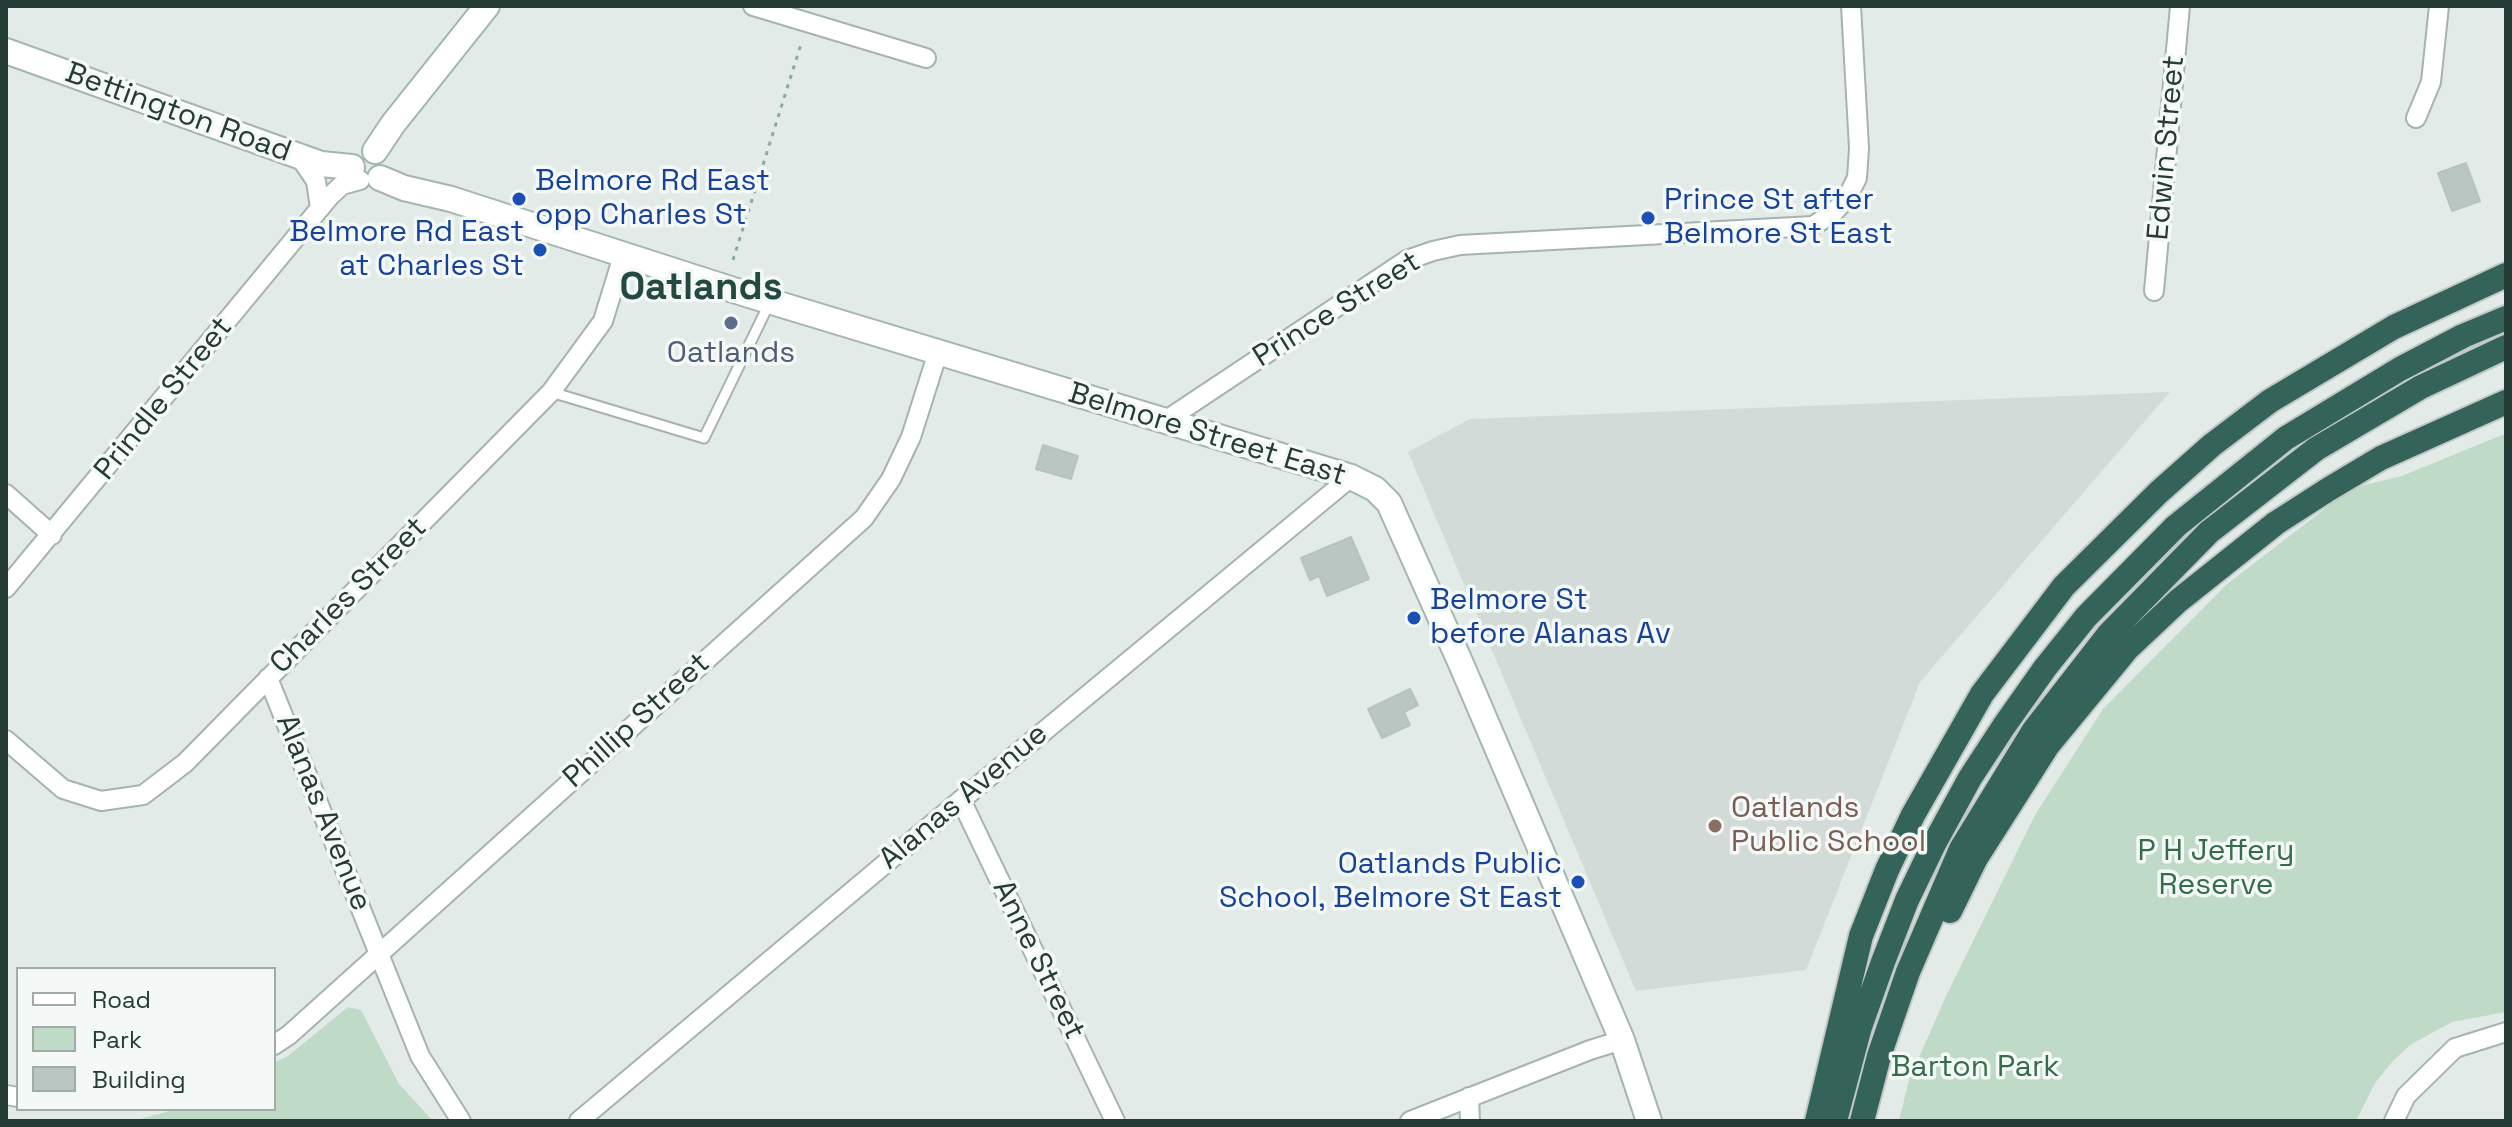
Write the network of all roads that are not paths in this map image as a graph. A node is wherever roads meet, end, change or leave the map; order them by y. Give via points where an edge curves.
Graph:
1 (487, 6) edge
2 (753, 6) edge
3 (1851, 6) edge
4 (2180, 6) edge
5 (2439, 6) edge
6 (803, 13) edge
7 (6, 51) edge
8 (926, 58) dead end
9 (2416, 118) dead end
10 (299, 156) junction
11 (364, 175) junction
12 (320, 208) junction
13 (623, 256) junction
14 (2506, 275) edge
15 (2154, 291) dead end
16 (770, 301) junction
17 (2506, 318) edge
18 (2506, 347) edge
19 (938, 352) junction
20 (551, 392) junction
21 (2506, 402) edge
22 (1165, 421) junction
23 (1351, 477) junction
24 (6, 494) edge
25 (52, 535) junction
26 (6, 588) edge
27 (268, 678) junction
28 (6, 740) edge
29 (961, 800) junction
30 (379, 953) junction
31 (2506, 1032) edge
32 (1622, 1040) junction
33 (276, 1044) edge
34 (1879, 1056) junction
35 (1469, 1097) junction
36 (461, 1121) edge
37 (579, 1121) edge
38 (1115, 1121) edge
39 (1410, 1121) edge
40 (1470, 1121) edge
41 (1649, 1121) edge
42 (1817, 1121) edge
43 (1835, 1121) edge
44 (1862, 1121) edge
45 (2394, 1121) edge

1 - 11 street via 375,151 385,164
2 - 6 street
3 - 22 street, Prince Street via 1857,178 1847,198 1813,226 1460,245 1433,251 1407,260
4 - 15 street, Edwin Street
5 - 9 street via 2431,82
6 - 8 street
7 - 10 street, Bettington Road
10 - 11 street, Bettington Road
10 - 12 street via 316,181
11 - 12 street, Prindle Street via 342,185
11 - 13 street, Belmore Street East
12 - 25 street, Prindle Street
13 - 16 street, Belmore Street East
13 - 20 street, Charles Street via 603,321
14 - 42 highway via 2394,327 2270,401 2159,492 2054,598 1982,694 1887,870 1861,936
16 - 19 street, Belmore Street East
16 - 20 lane via 704,438
17 - 43 highway via 2400,369 2286,438 2176,526 2086,617 2004,726 1934,844 1883,962
18 - 34 highway via 2421,387 2316,449 2209,532 2108,635 2034,730 1961,849
19 - 22 street, Belmore Street East
19 - 30 street, Phillip Street via 911,437 864,518
20 - 27 street, Charles Street
21 - 34 highway via 2381,458 2289,514 2232,556 2127,649 2048,745 1990,835
22 - 23 street, Belmore Street East
23 - 29 street, Alanas Avenue
23 - 32 street, Belmore Street East via 1389,503
24 - 25 street
25 - 26 street, Prindle Street
27 - 28 street, Charles Street via 185,763 143,795 101,801 63,789
27 - 30 street, Alanas Avenue
29 - 37 street, Alanas Avenue
29 - 38 street, Anne Street
30 - 33 street, Phillip Street
30 - 36 street, Alanas Avenue via 420,1056
31 - 45 street via 2455,1048 2406,1096
32 - 35 street
32 - 41 street, Belmore Street East
34 - 44 highway
35 - 39 street
35 - 40 street

